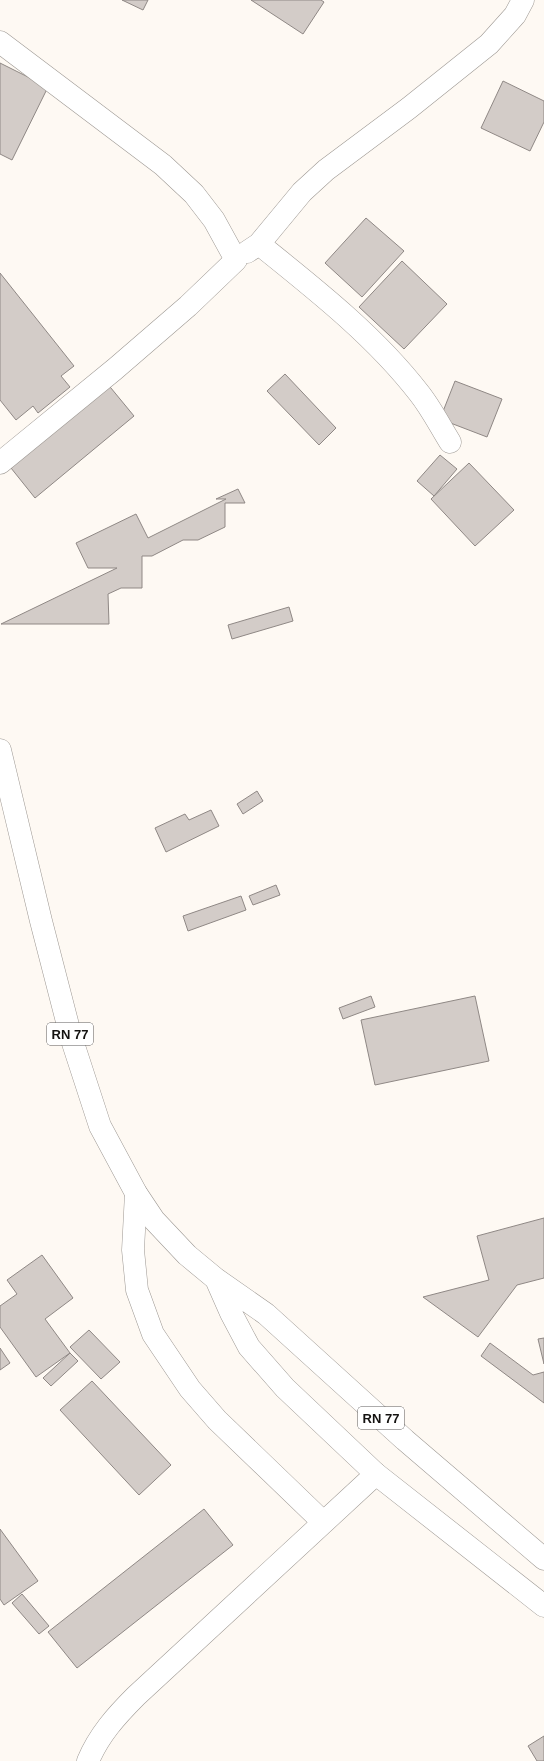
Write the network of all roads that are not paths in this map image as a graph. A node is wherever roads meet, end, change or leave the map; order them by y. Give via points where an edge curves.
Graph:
1 (523, 0) edge
2 (0, 42) edge
3 (259, 244) junction
4 (236, 260) junction
5 (450, 442) dead end
6 (0, 463) edge
7 (0, 750) edge
8 (136, 1193) junction
9 (216, 1279) junction
10 (376, 1474) junction
11 (323, 1522) junction
12 (544, 1559) edge
13 (544, 1606) edge
14 (88, 1761) edge

1 - 3 street via 515,15 488,44 409,108 326,170 302,192
2 - 4 street via 163,165 194,194 214,220
3 - 4 street
3 - 5 street via 328,301 385,354 419,394
4 - 6 street via 121,364
7 - 8 street, RN 77 via 71,1037 100,1126
8 - 9 street, RN 77 via 170,1239
8 - 11 street via 133,1250 137,1290 153,1334 190,1389 217,1420
9 - 10 street via 230,1313 249,1347 285,1388
9 - 12 street, RN 77 via 266,1314 405,1440
10 - 11 street
10 - 13 street
11 - 14 street via 112,1719 93,1748

